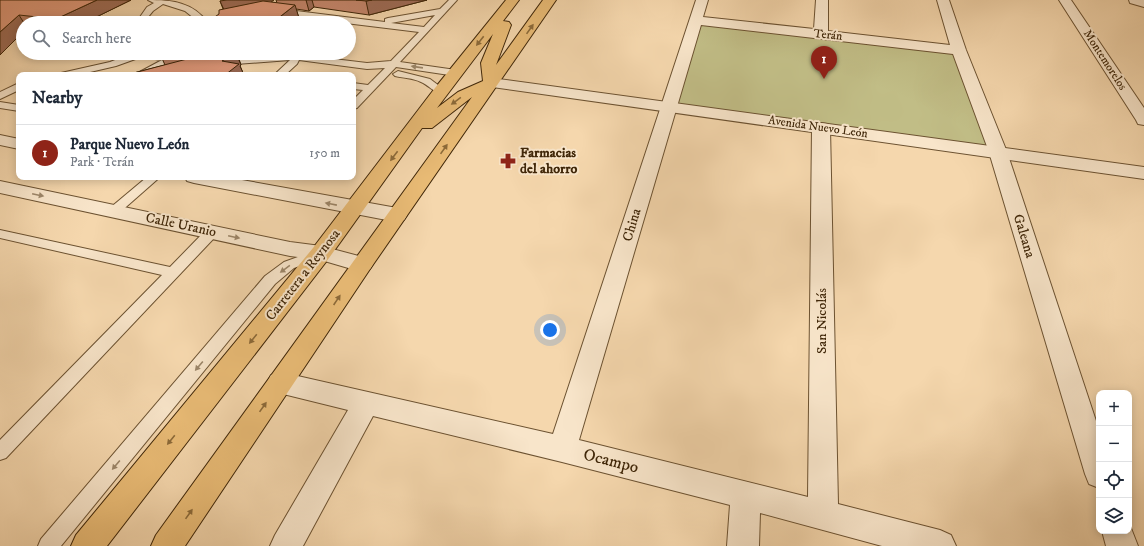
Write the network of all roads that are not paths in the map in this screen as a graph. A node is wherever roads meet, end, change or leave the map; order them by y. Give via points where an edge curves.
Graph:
1 (152, 0) edge
2 (453, 0) edge
3 (550, 0) edge
4 (702, 0) edge
5 (822, 0) edge
6 (943, 0) edge
7 (1065, 0) edge
8 (1135, 0) edge
9 (162, 1) junction
10 (1144, 3) edge
11 (509, 6) edge
12 (268, 10) edge
13 (443, 11) junction
14 (145, 16) edge
15 (200, 16) edge
16 (300, 16) edge
17 (696, 20) junction
18 (356, 23) edge
19 (374, 24) junction
20 (426, 30) junction
21 (821, 34) junction
22 (959, 50) junction
23 (125, 60) edge
24 (169, 60) edge
25 (214, 60) edge
26 (230, 60) edge
27 (293, 60) edge
28 (328, 60) edge
29 (393, 64) junction
30 (367, 66) junction
31 (77, 72) edge
32 (145, 72) edge
33 (282, 72) edge
34 (385, 72) junction
35 (456, 73) junction
36 (491, 83) junction
37 (356, 86) edge
38 (16, 88) edge
39 (370, 88) junction
40 (441, 91) junction
41 (0, 96) edge
42 (356, 103) edge
43 (16, 104) edge
44 (2, 105) edge
45 (16, 107) edge
46 (668, 107) junction
47 (1144, 120) edge
48 (821, 128) junction
49 (0, 140) edge
50 (405, 141) junction
51 (16, 143) edge
52 (998, 152) junction
53 (1144, 173) edge
54 (150, 180) edge
55 (209, 180) edge
56 (0, 187) edge
57 (354, 208) junction
58 (114, 211) junction
59 (397, 215) junction
60 (212, 232) junction
61 (0, 234) edge
62 (320, 253) junction
63 (362, 264) junction
64 (173, 273) junction
65 (280, 383) junction
66 (366, 404) junction
67 (562, 449) junction
68 (0, 452) edge
69 (1096, 464) edge
70 (746, 495) junction
71 (823, 515) junction
72 (1118, 534) edge
73 (48, 546) edge
74 (87, 546) edge
75 (167, 546) edge
76 (286, 546) edge
77 (743, 546) edge
78 (940, 546) edge
79 (1122, 546) edge

1 - 9 lane
2 - 13 lane
36 -> 3 main road
4 - 17 street, China
5 - 21 street
6 - 22 street, Galeana
7 - 47 street, Montemorelos
8 - 10 street
9 - 14 lane
9 - 15 lane via 189,9
11 -> 35 main road, Carretera a Reynosa
11 - 36 main road via 503,31 488,63
12 - 16 lane
13 - 19 lane
13 - 20 lane
17 - 21 street, Terán
17 - 46 street, China
18 - 19 lane
19 - 20 lane
20 - 29 lane
21 - 22 street, Terán
22 - 52 street, Galeana
23 - 31 lane
24 - 32 lane
25 - 26 lane
27 - 33 lane
28 - 30 lane
29 - 30 lane
29 - 34 lane
35 -> 29 lane
30 - 34 lane
34 - 39 lane
34 - 40 lane via 426,79
35 - 40 main road, Carretera a Reynosa
36 - 46 street, Avenida Nuevo León
36 -> 50 main road via 464,95
59 -> 36 main road
37 - 39 lane
38 - 41 lane
39 - 42 lane
40 - 50 main road, Carretera a Reynosa
43 - 44 lane
44 - 45 lane
46 - 48 street, Avenida Nuevo León
46 - 67 street, China
48 - 52 street, Avenida Nuevo León
48 - 71 street, San Nicolás
49 - 51 street
50 -> 57 main road, Carretera a Reynosa
52 - 53 street, Avenida Nuevo León
52 - 69 street, Galeana
54 - 58 lane
57 -> 55 street
56 -> 58 street, Calle Uranio
57 - 59 street
57 - 62 main road, Carretera a Reynosa
58 - 60 street, Calle Uranio
59 - 63 main road
60 -> 62 street, Calle Uranio
60 - 64 lane
61 - 64 lane
62 - 63 street, Calle Uranio
62 -> 73 lane via 289,265 270,280
62 -> 74 main road, Carretera a Reynosa
65 -> 63 main road
64 - 68 lane
65 - 66 street, Ocampo
75 -> 65 main road
66 - 67 street, Ocampo
66 - 76 street
67 - 70 street, Ocampo
70 - 71 street, Ocampo
70 - 77 street
71 - 78 street, Ocampo
72 - 79 street

